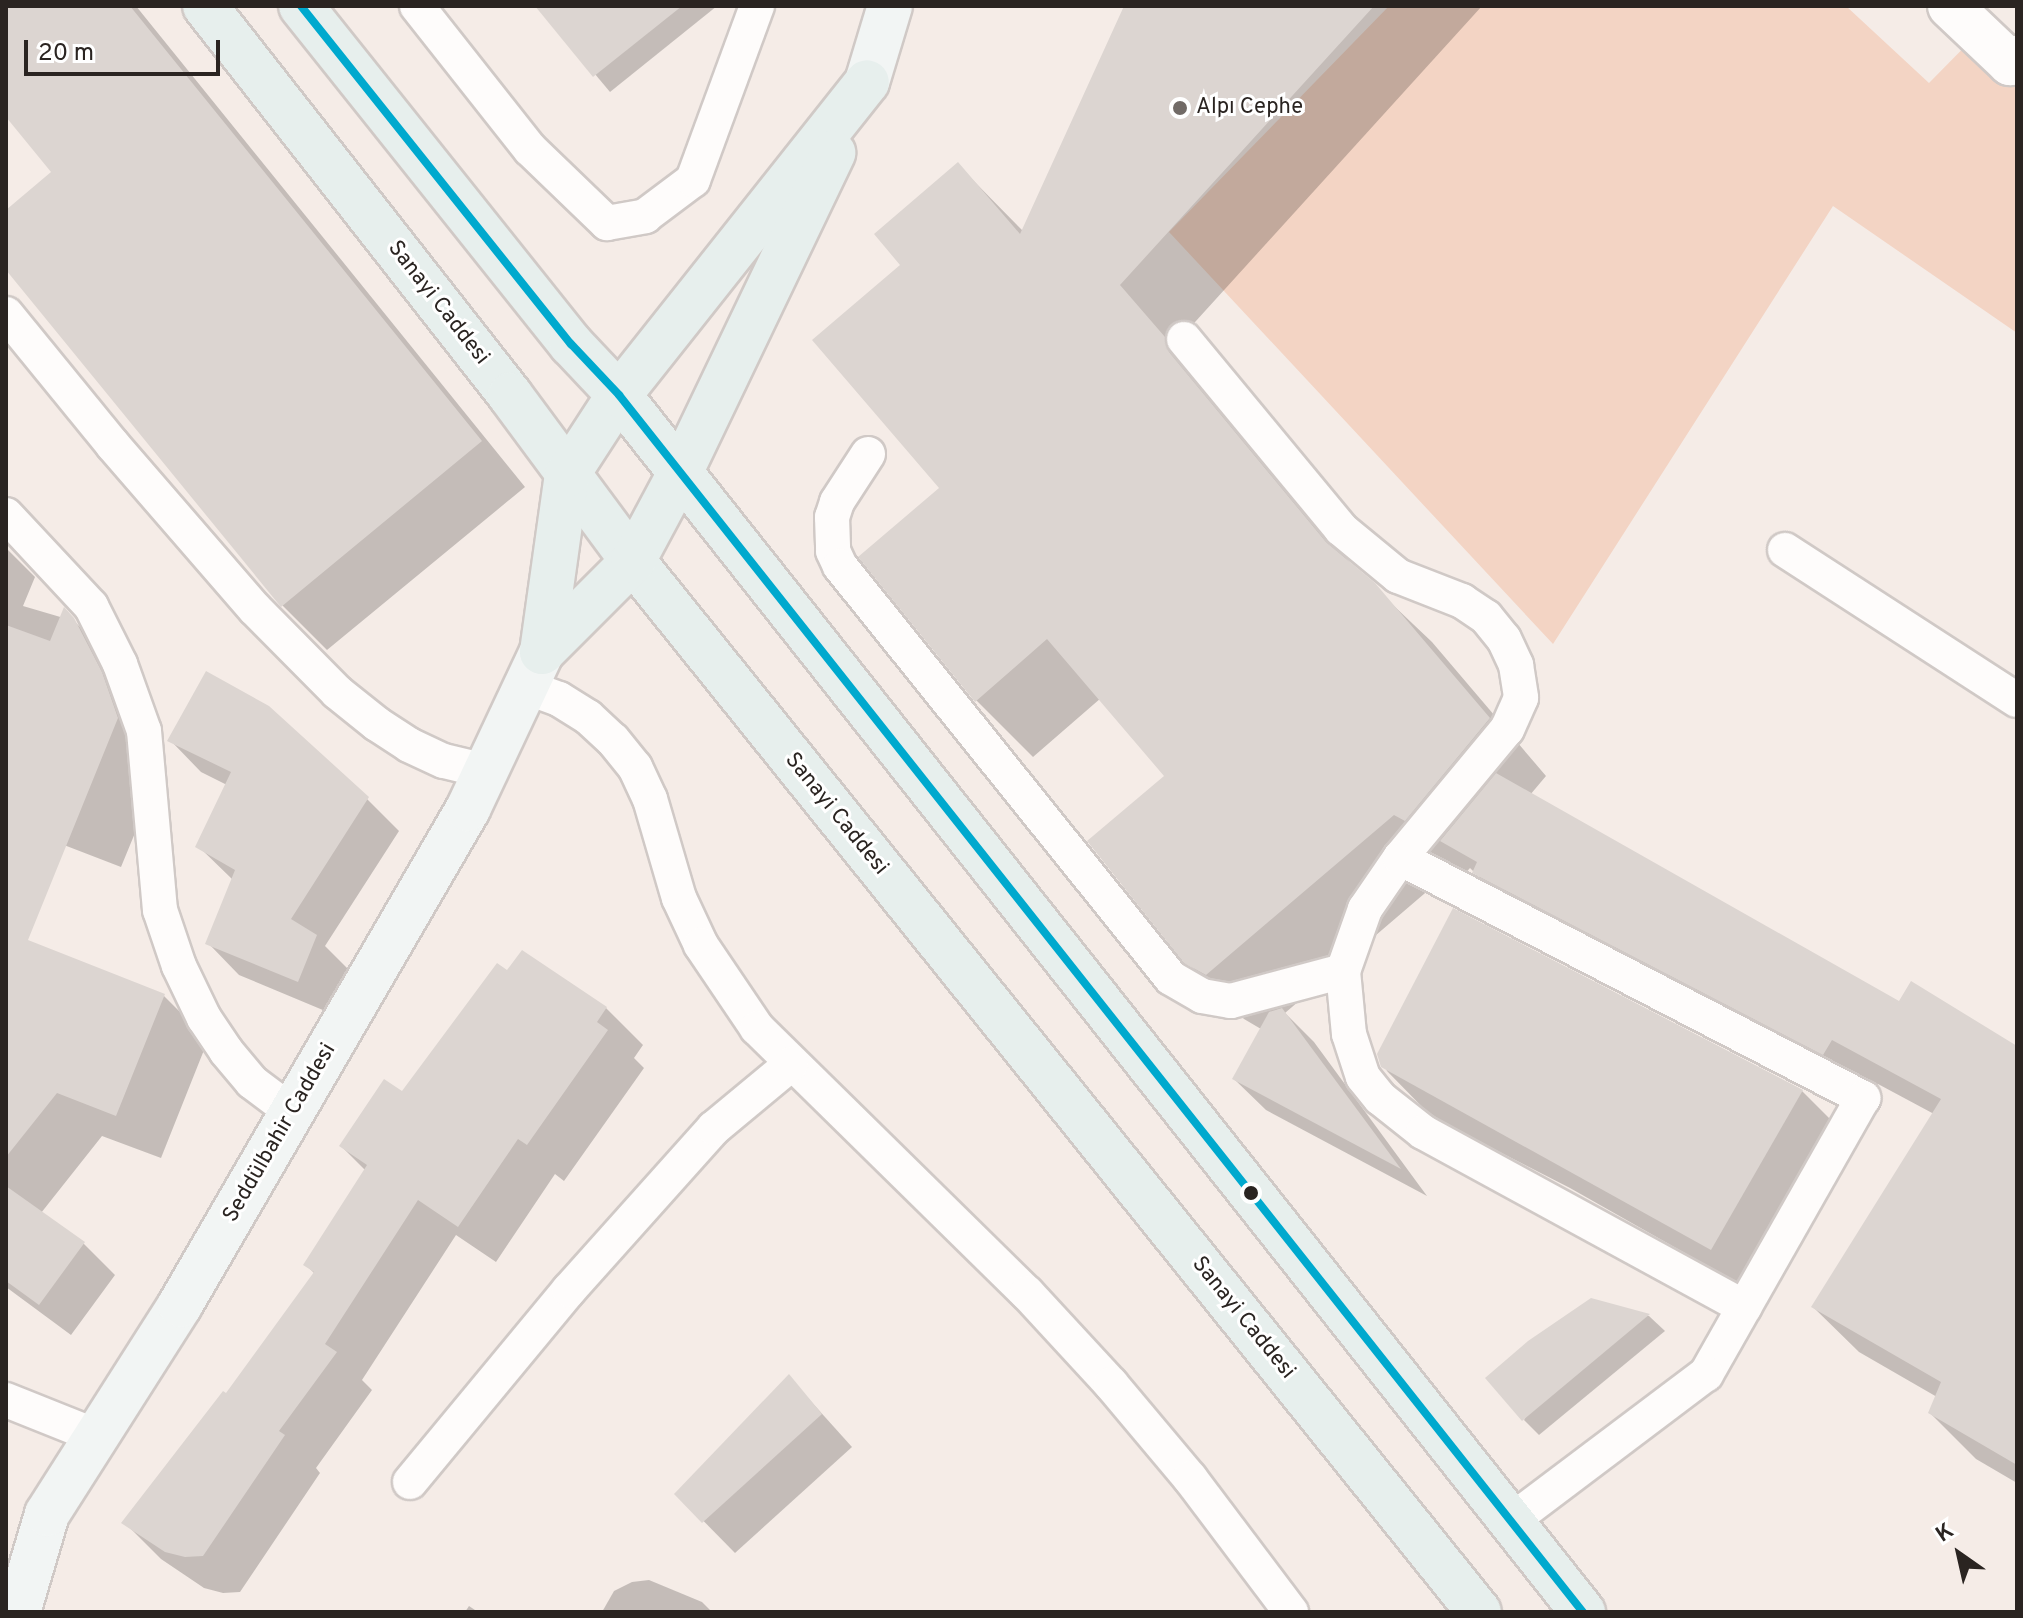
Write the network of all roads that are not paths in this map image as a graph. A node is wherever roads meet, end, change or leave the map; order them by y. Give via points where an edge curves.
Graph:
1 (205, 6) edge
2 (301, 6) edge
3 (417, 6) edge
4 (757, 6) edge
5 (890, 6) edge
6 (1950, 6) edge
7 (2017, 58) edge
8 (867, 82) junction
9 (6, 314) edge
10 (1184, 339) dead end
11 (619, 395) junction
12 (868, 454) dead end
13 (680, 473) junction
14 (567, 475) junction
15 (6, 515) edge
16 (1785, 550) dead end
17 (633, 561) junction
18 (534, 669) junction
19 (2017, 700) edge
20 (486, 771) junction
21 (1400, 858) junction
22 (1343, 971) junction
23 (791, 1064) junction
24 (292, 1112) junction
25 (1744, 1307) junction
26 (6, 1400) edge
27 (96, 1436) junction
28 (410, 1482) dead end
29 (1511, 1521) junction
30 (18, 1612) edge
31 (1291, 1612) edge
32 (1479, 1612) edge
33 (1583, 1612) edge

1 - 14 main road, Sanayi Caddesi
2 - 11 main road via 571,344
3 - 4 lane via 530,149 607,223 645,216 693,180
5 - 8 street
6 - 7 street via 2010,63
8 - 11 main road
8 - 13 main road
9 - 20 lane via 245,597 337,692 409,745
10 - 21 lane via 1341,529 1398,576 1462,601 1486,617 1516,665 1521,698 1507,729
11 - 13 main road
11 - 14 main road
12 - 22 lane via 832,517 833,551 840,566 1171,978 1202,996 1231,1001
13 - 17 main road
13 - 29 main road
14 - 17 main road, Sanayi Caddesi
14 - 18 main road
15 - 24 lane via 91,606 120,664 144,731 160,910 179,966 226,1051 252,1082
16 - 19 lane
17 - 18 main road
17 - 32 main road, Sanayi Caddesi
18 - 20 street, Seddülbahir Caddesi
18 - 23 lane via 559,699 588,717 635,767 650,799 679,898 701,945 757,1028
20 - 24 street, Seddülbahir Caddesi
21 - 22 lane via 1365,909
21 - 25 lane via 1863,1098
22 - 25 lane via 1352,1053 1380,1098 1423,1132
23 - 28 lane via 714,1128 569,1290
23 - 31 lane via 1027,1293 1100,1373 1190,1478
24 - 27 street, Seddülbahir Caddesi via 180,1305
25 - 29 lane via 1706,1374
26 - 27 lane
27 - 30 street, Seddülbahir Caddesi via 47,1514
29 - 33 main road

